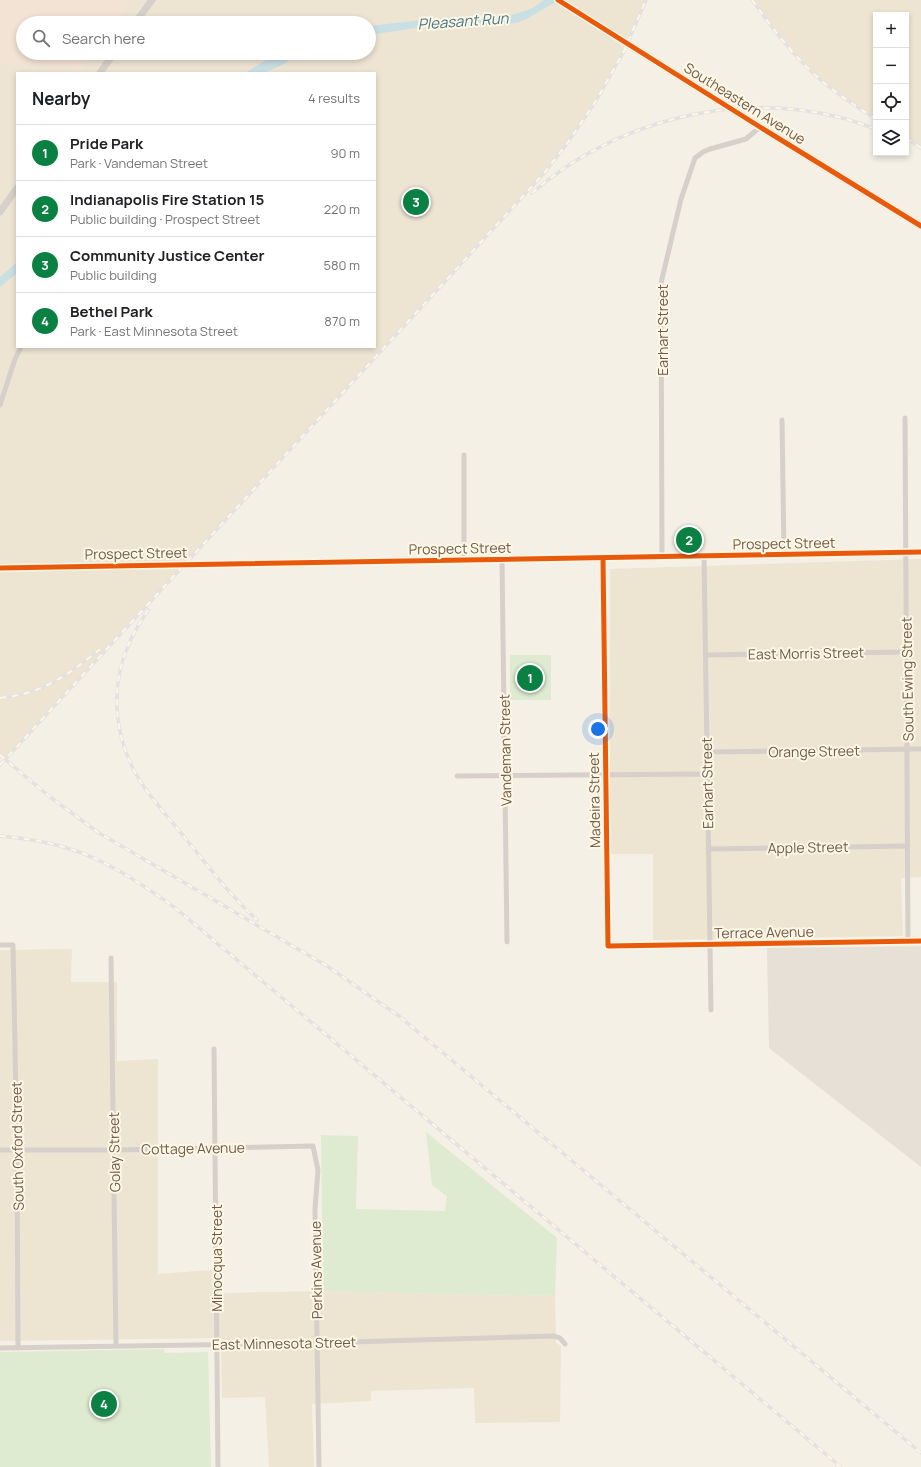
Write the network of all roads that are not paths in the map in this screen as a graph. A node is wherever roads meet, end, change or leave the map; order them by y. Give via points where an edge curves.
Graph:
1 (152, 0) edge
2 (558, 0) edge
3 (140, 16) edge
4 (109, 60) edge
5 (101, 72) edge
6 (760, 128) junction
7 (16, 189) edge
8 (0, 212) edge
9 (921, 226) edge
10 (20, 348) edge
11 (0, 405) edge
12 (905, 418) dead end
13 (782, 420) dead end
14 (464, 455) dead end
15 (906, 552) junction
16 (921, 552) edge
17 (784, 555) junction
18 (662, 556) junction
19 (704, 556) junction
20 (603, 558) junction
21 (502, 559) junction
22 (464, 560) junction
23 (0, 568) edge
24 (907, 652) junction
25 (705, 655) junction
26 (921, 749) edge
27 (908, 750) junction
28 (707, 752) junction
29 (707, 774) junction
30 (506, 775) junction
31 (606, 775) junction
32 (457, 776) dead end
33 (908, 846) junction
34 (708, 849) junction
35 (908, 941) junction
36 (921, 941) edge
37 (507, 942) dead end
38 (0, 945) edge
39 (710, 945) junction
40 (608, 946) joint
41 (111, 958) dead end
42 (711, 1010) dead end
43 (214, 1049) dead end
44 (313, 1146) joint
45 (215, 1148) junction
46 (0, 1150) edge
47 (17, 1150) junction
48 (114, 1150) junction
49 (317, 1343) junction
50 (216, 1344) junction
51 (564, 1344) dead end
52 (116, 1346) junction
53 (0, 1348) edge
54 (18, 1348) junction
55 (218, 1467) edge
56 (319, 1467) edge

1 - 3 main road
2 - 6 main road, Southeastern Avenue
4 - 5 main road
6 - 9 main road, Southeastern Avenue
6 - 18 street, Earhart Street via 746,139 710,148 695,158 681,199 661,283
7 - 8 main road
10 - 11 street
12 - 15 street, South Ewing Street
13 - 17 street
14 - 22 street
15 - 16 main road, Prospect Street
15 - 17 main road, Prospect Street
15 - 24 street, South Ewing Street
17 - 19 main road, Prospect Street
18 - 19 main road, Prospect Street
18 - 20 main road, Prospect Street
19 - 25 street, Earhart Street
20 - 21 main road, Prospect Street
20 - 31 street, Madeira Street
21 - 22 main road, Prospect Street
21 - 30 street, Vandeman Street
22 - 23 main road, Prospect Street
24 - 25 street, East Morris Street
24 - 27 street, South Ewing Street
25 - 28 street, Earhart Street
26 - 27 street, Orange Street
27 - 28 street, Orange Street
27 - 33 street, South Ewing Street
28 - 29 street, Earhart Street
29 - 31 street
29 - 34 street, Earhart Street
30 - 31 street
30 - 32 street
30 - 37 street, Vandeman Street
31 - 40 street, Madeira Street
33 - 34 street, Apple Street
33 - 35 street, South Ewing Street
34 - 39 street, Earhart Street
35 - 36 street, Terrace Avenue
35 - 39 street, Terrace Avenue
38 - 47 street, South Oxford Street via 14,945
39 - 40 street, Terrace Avenue
39 - 42 street, Earhart Street
41 - 48 street, Golay Street
43 - 45 street, Minocqua Street
44 - 45 street, Cottage Avenue
44 - 49 street, Perkins Avenue via 318,1170 315,1209
45 - 48 street, Cottage Avenue
45 - 50 street, Minocqua Street
46 - 47 street, Cottage Avenue
47 - 48 street, Cottage Avenue
47 - 54 street, South Oxford Street
48 - 52 street, Golay Street
49 - 50 street, East Minnesota Street
49 - 51 street, East Minnesota Street via 554,1336 560,1338
49 - 56 street, Perkins Avenue
50 - 52 street, East Minnesota Street
50 - 55 street, Minocqua Street
52 - 54 street, East Minnesota Street
53 - 54 street, East Minnesota Street

